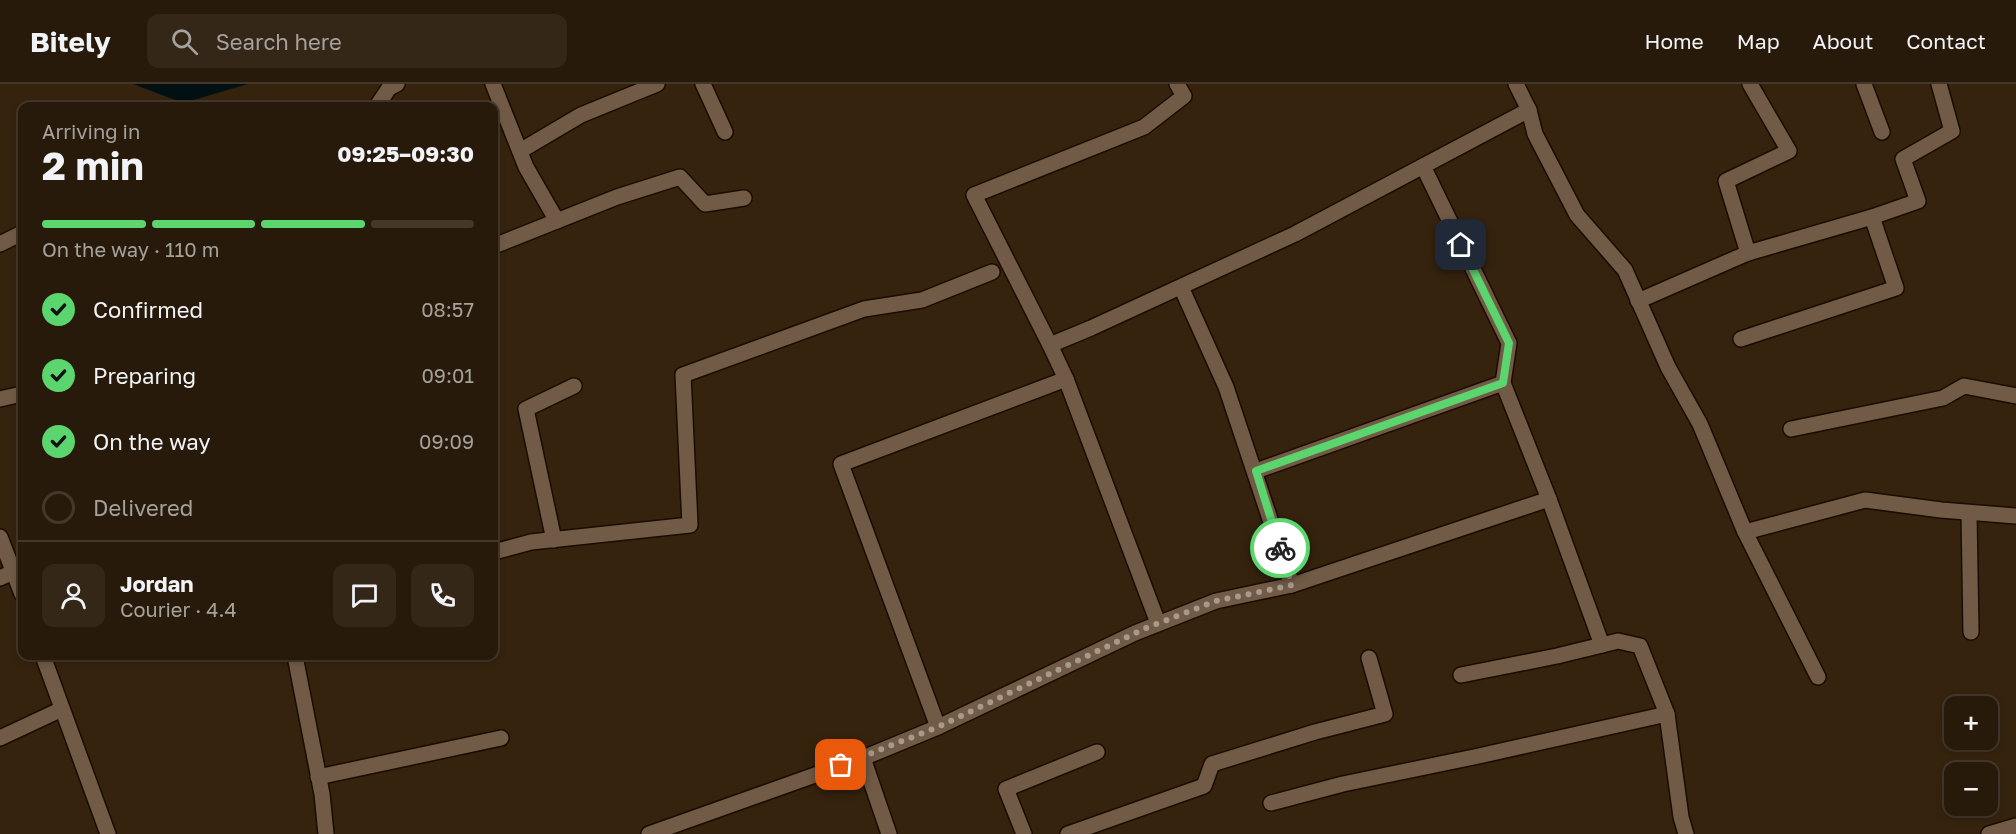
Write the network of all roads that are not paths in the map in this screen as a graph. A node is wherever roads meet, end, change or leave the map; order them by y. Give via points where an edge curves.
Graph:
1 (397, 84) edge
2 (493, 84) edge
3 (657, 84) edge
4 (703, 84) edge
5 (1177, 84) edge
6 (1516, 84) edge
7 (1750, 84) edge
8 (1864, 84) edge
9 (1939, 84) edge
10 (380, 102) edge
11 (1528, 110) junction
12 (724, 132) dead end
13 (1882, 132) dead end
14 (520, 151) junction
15 (1423, 166) junction
16 (744, 198) dead end
17 (1872, 217) junction
18 (557, 221) junction
19 (18, 235) edge
20 (0, 244) edge
21 (498, 244) edge
22 (1748, 253) junction
23 (992, 272) dead end
24 (1181, 287) junction
25 (1638, 301) junction
26 (1741, 339) dead end
27 (1050, 345) junction
28 (1066, 380) junction
29 (1503, 383) junction
30 (574, 386) dead end
31 (18, 395) edge
32 (2016, 396) edge
33 (0, 399) edge
34 (1791, 429) dead end
35 (1256, 471) junction
36 (1549, 499) junction
37 (1969, 513) junction
38 (2016, 516) edge
39 (1746, 532) junction
40 (0, 537) edge
41 (554, 540) junction
42 (498, 551) edge
43 (15, 571) junction
44 (0, 578) edge
45 (18, 581) edge
46 (1292, 585) junction
47 (1158, 623) junction
48 (1971, 632) dead end
49 (1602, 645) junction
50 (1369, 658) dead end
51 (44, 660) edge
52 (296, 660) edge
53 (1461, 675) dead end
54 (1818, 678) dead end
55 (62, 709) junction
56 (1667, 714) junction
57 (938, 727) junction
58 (0, 738) edge
59 (501, 738) dead end
60 (1097, 752) dead end
61 (863, 758) junction
62 (318, 777) junction
63 (1270, 803) dead end
64 (2016, 826) edge
65 (102, 832) edge
66 (326, 834) edge
67 (649, 834) edge
68 (889, 834) edge
69 (1024, 834) edge
70 (1068, 834) edge
71 (1686, 834) edge
72 (1989, 834) edge

1 - 10 street
2 - 14 street
3 - 14 street via 581,115
4 - 12 street
5 - 27 street via 1184,96 1144,127 974,195
6 - 11 street
7 - 22 street via 1788,151 1726,181
8 - 13 street
9 - 17 street via 1952,131 1903,159 1918,201
11 - 15 street
11 - 25 street via 1534,134 1577,215 1625,270
14 - 18 street
15 - 24 street via 1295,234
15 - 29 street via 1509,343
16 - 18 street via 705,204 680,177
17 - 22 street
17 - 26 street via 1896,288
18 - 21 street
19 - 20 street
22 - 25 street
23 - 41 street via 922,300 864,309 683,375 690,525
24 - 27 street
24 - 35 street via 1226,387
25 - 39 street via 1668,367 1700,423
27 - 28 street
28 - 47 street
28 - 57 street via 841,464
29 - 35 street
29 - 36 street
30 - 41 street via 526,409
31 - 33 street
32 - 34 street via 1964,386 1943,398
35 - 46 street
36 - 46 street
36 - 49 street
37 - 38 street
37 - 39 street via 1865,500
37 - 48 street
39 - 54 street
40 - 43 street
41 - 42 street
43 - 44 street
43 - 45 street
46 - 47 street via 1216,601
47 - 57 street
49 - 53 street
49 - 56 street via 1618,642 1640,646
50 - 70 street via 1385,714 1212,764 1204,786
51 - 55 street
52 - 62 street
55 - 58 street
55 - 65 street
56 - 63 street
56 - 71 street
57 - 61 street
59 - 62 street
60 - 69 street via 1006,789
61 - 67 street
61 - 68 street
62 - 66 street
64 - 72 street

